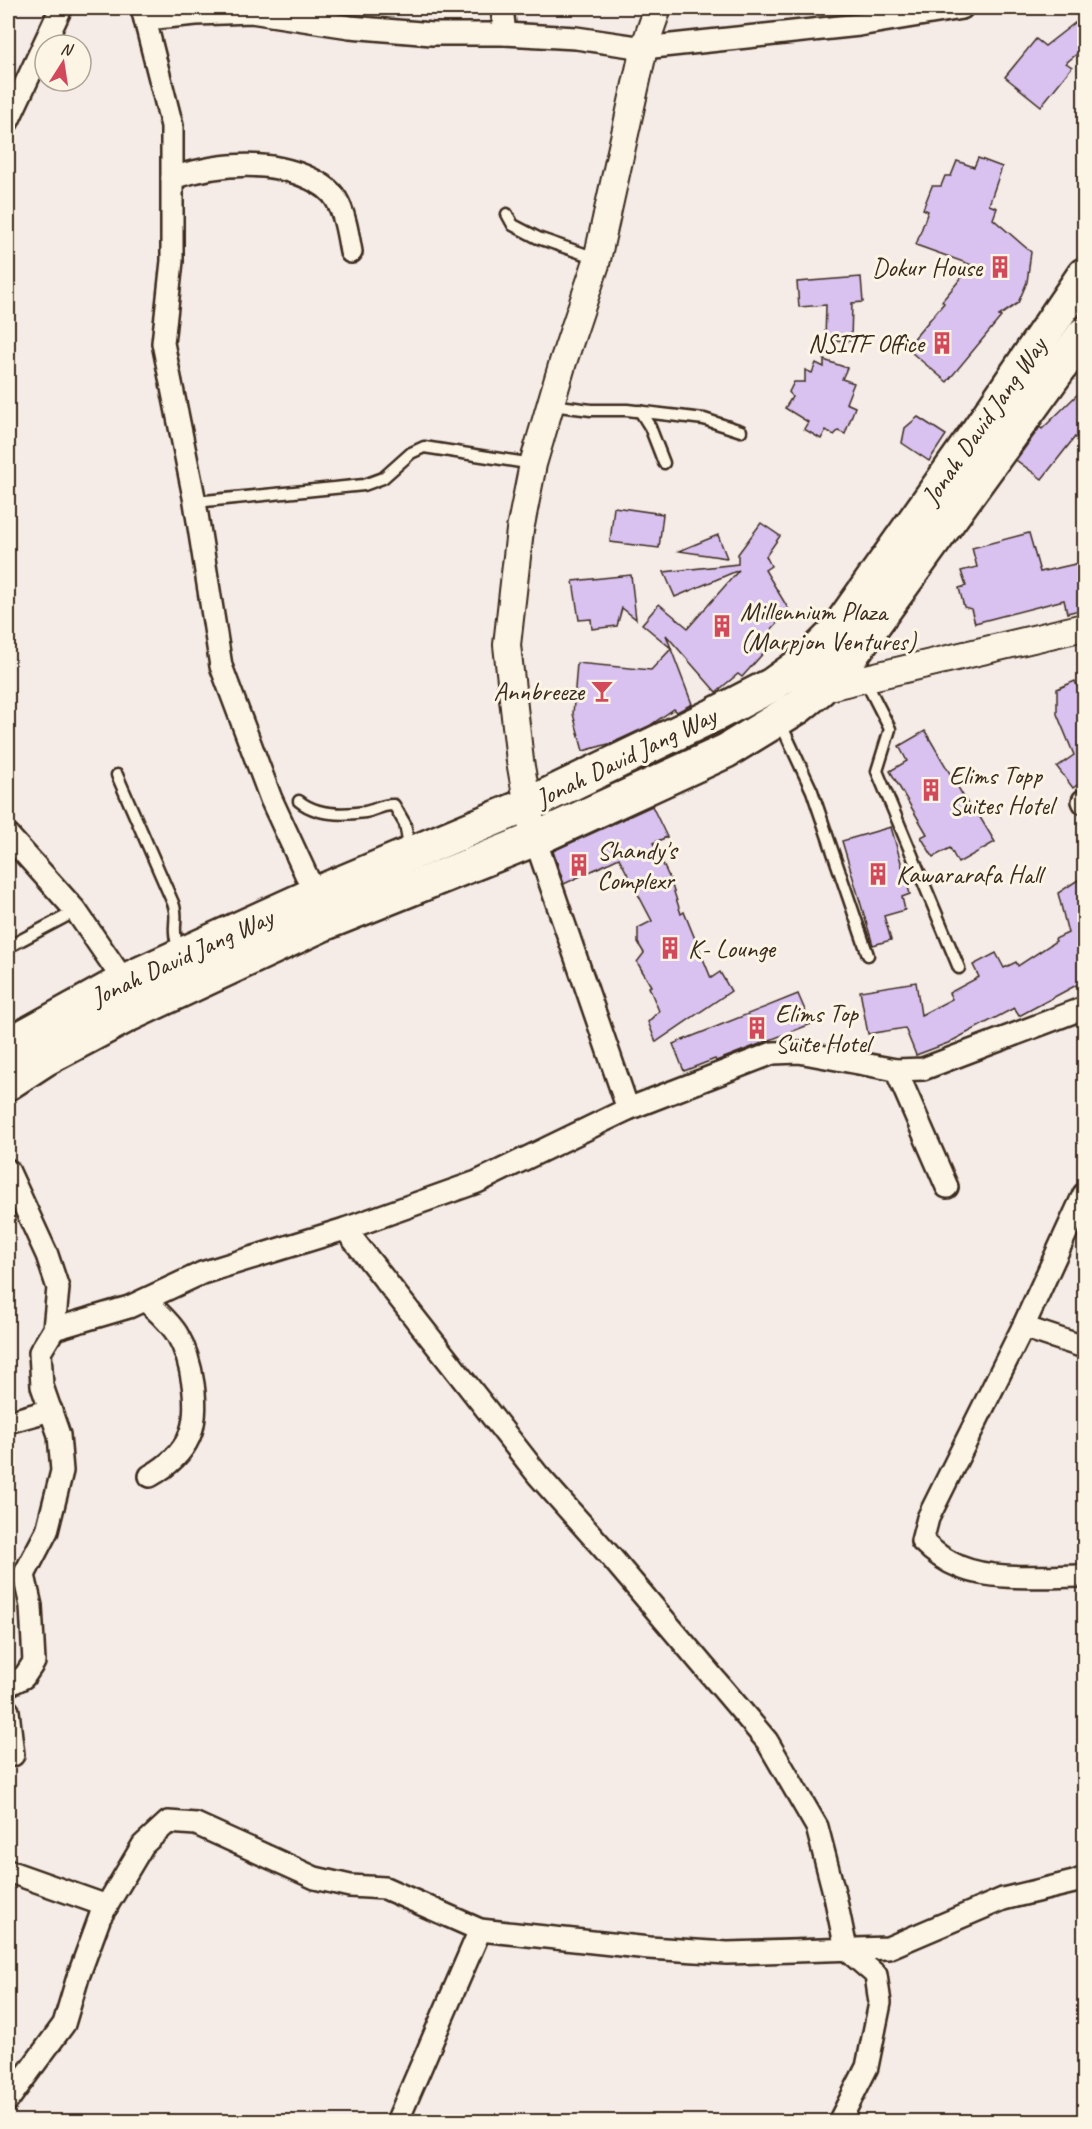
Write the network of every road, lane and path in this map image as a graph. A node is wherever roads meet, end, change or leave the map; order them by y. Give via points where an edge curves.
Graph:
1 (61, 8) edge
2 (502, 8) edge
3 (658, 8) edge
4 (962, 8) edge
5 (144, 13) edge
6 (505, 34) junction
7 (644, 48) junction
8 (8, 121) edge
9 (172, 178) junction
10 (507, 214) dead end
11 (351, 252) dead end
12 (597, 258) junction
13 (1084, 275) edge
14 (1084, 334) edge
15 (551, 405) junction
16 (640, 411) junction
17 (741, 430) dead end
18 (664, 463) dead end
19 (533, 464) junction
20 (195, 502) junction
21 (1084, 627) edge
22 (864, 678) junction
23 (820, 689) junction
24 (779, 718) junction
25 (117, 775) dead end
26 (299, 801) dead end
27 (527, 805) junction
28 (8, 835) edge
29 (536, 839) junction
30 (411, 853) junction
31 (315, 894) junction
32 (76, 911) junction
33 (8, 947) edge
34 (182, 955) junction
35 (868, 955) dead end
36 (959, 968) dead end
37 (124, 981) junction
38 (1084, 1008) edge
39 (8, 1045) edge
40 (896, 1070) junction
41 (8, 1083) edge
42 (628, 1109) junction
43 (8, 1170) edge
44 (947, 1187) dead end
45 (1084, 1194) edge
46 (1078, 1227) edge
47 (345, 1229) junction
48 (145, 1300) junction
49 (1023, 1327) junction
50 (54, 1329) junction
51 (1084, 1347) edge
52 (51, 1410) junction
53 (8, 1422) edge
54 (150, 1476) dead end
55 (16, 1572) edge
56 (1084, 1576) edge
57 (8, 1685) edge
58 (8, 1711) edge
59 (13, 1755) dead end
60 (8, 1871) edge
61 (1084, 1878) edge
62 (107, 1906) junction
63 (480, 1930) junction
64 (846, 1949) junction
65 (8, 2100) edge
66 (397, 2121) edge
67 (839, 2121) edge

1 - 8 street
2 - 6 street
3 - 7 street
4 - 7 street via 859,25
5 - 6 street via 251,12 350,27 432,34
5 - 9 street via 172,126
6 - 7 street via 576,38
7 - 12 street
9 - 11 street via 196,170 262,165 299,174 324,186 336,199
9 - 20 street via 172,261 163,343
10 - 12 lane via 513,225 538,238
12 - 15 street
13 - 27 main road, Jonah David Jang Way via 835,633 811,657 772,685
14 - 23 main road via 850,657
15 - 16 lane
15 - 19 street
16 - 17 lane via 704,419
16 - 18 lane
19 - 20 lane via 424,447 411,453 383,478 364,485
19 - 27 street via 514,565 507,645
20 - 31 street via 221,666 271,799
21 - 22 street
22 - 23 street
22 - 36 lane via 890,729 877,771
23 - 24 main road
24 - 29 main road via 726,751
24 - 35 lane via 812,791
25 - 34 lane via 177,914 175,939
26 - 30 lane via 307,807 336,813 368,812 386,804 394,805 405,824
27 - 29 street
27 - 30 main road, Jonah David Jang Way
28 - 32 street
29 - 41 main road via 323,924 130,1014
29 - 42 street
30 - 31 main road, Jonah David Jang Way
31 - 34 main road, Jonah David Jang Way
32 - 33 lane
32 - 37 street
34 - 37 main road, Jonah David Jang Way
37 - 39 main road, Jonah David Jang Way
38 - 40 street via 923,1069
40 - 42 street via 799,1053 773,1053
40 - 44 street
42 - 47 street via 477,1182
43 - 50 street via 58,1288
45 - 46 street
46 - 49 street
47 - 48 street via 202,1273
47 - 64 street via 538,1475 767,1741 817,1827
48 - 50 street
48 - 54 street via 176,1332 185,1350 195,1417 179,1453
49 - 51 street
49 - 56 street via 928,1518 922,1541 961,1568 998,1575
50 - 52 street via 40,1352 42,1386
52 - 53 street
52 - 55 street via 59,1435 62,1470 47,1531
55 - 57 street via 31,1606 34,1662 24,1677
58 - 59 street
60 - 62 street
61 - 64 street via 1003,1899 888,1948
62 - 63 street via 143,1845 168,1822 196,1824 315,1878 385,1888
62 - 65 street via 64,2024
63 - 64 street via 727,1953
63 - 66 street
64 - 67 street via 876,1975 880,2003 867,2067

